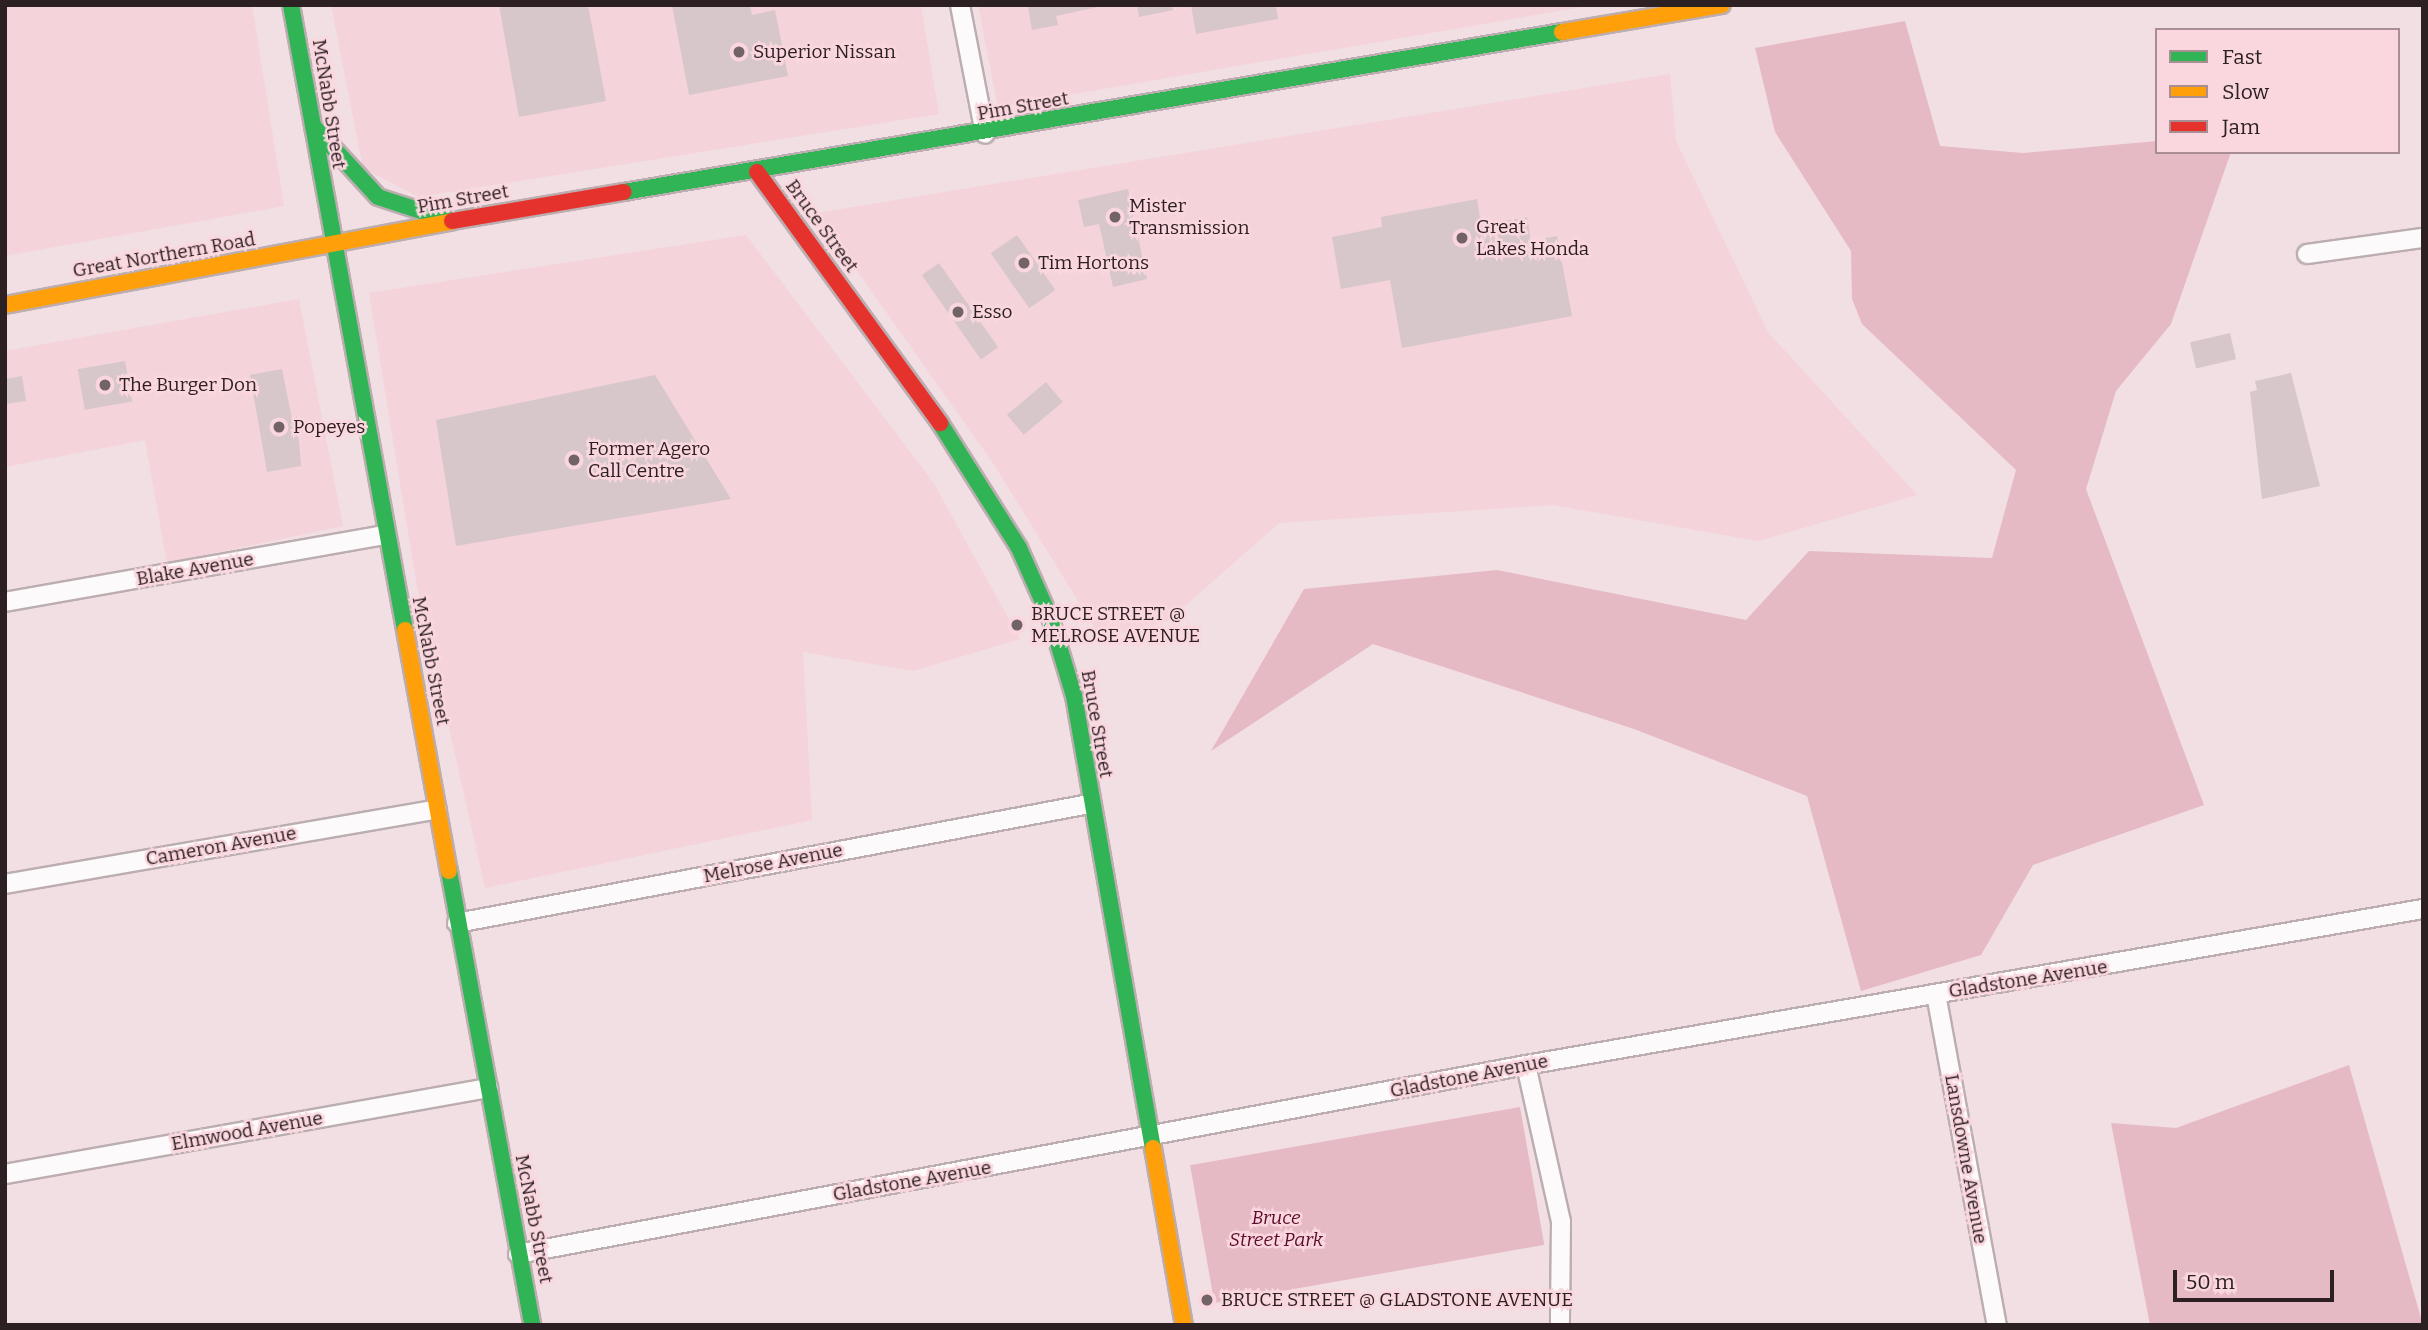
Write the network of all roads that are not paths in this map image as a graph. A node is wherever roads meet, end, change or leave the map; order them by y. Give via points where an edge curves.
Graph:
1 (291, 5) edge
2 (960, 5) edge
3 (1721, 5) edge
4 (311, 124) junction
5 (985, 134) junction
6 (757, 172) junction
7 (452, 221) junction
8 (2423, 237) edge
9 (331, 247) junction
10 (2306, 254) dead end
11 (5, 305) edge
12 (386, 535) junction
13 (5, 603) edge
14 (1089, 804) junction
15 (437, 809) junction
16 (5, 884) edge
17 (2423, 909) edge
18 (457, 923) junction
19 (1936, 994) junction
20 (1526, 1065) junction
21 (488, 1088) junction
22 (1152, 1137) junction
23 (5, 1174) edge
24 (518, 1254) junction
25 (533, 1325) edge
26 (1184, 1325) edge
27 (1560, 1325) edge
28 (1997, 1325) edge

1 - 4 main road, McNabb Street
2 - 5 street
3 - 5 main road, Pim Street
4 - 7 main road via 378,197
4 - 9 main road, McNabb Street
5 - 6 main road, Pim Street
6 - 7 main road, Pim Street
6 - 14 main road, Bruce Street via 962,454 1019,548 1051,620 1073,696
7 - 9 main road, Pim Street
8 - 10 street
9 - 11 main road, Great Northern Road
9 - 12 main road, McNabb Street
12 - 13 street, Blake Avenue
12 - 15 main road, McNabb Street
14 - 18 street, Melrose Avenue
14 - 22 main road, Bruce Street
15 - 16 street, Cameron Avenue
15 - 18 main road, McNabb Street
17 - 19 street, Gladstone Avenue
18 - 21 main road, McNabb Street
19 - 20 street, Gladstone Avenue
19 - 28 street, Lansdowne Avenue
20 - 22 street, Gladstone Avenue
20 - 27 street via 1561,1223
21 - 23 street, Elmwood Avenue
21 - 24 main road, McNabb Street
22 - 24 street, Gladstone Avenue
22 - 26 main road, Bruce Street
24 - 25 main road, McNabb Street

